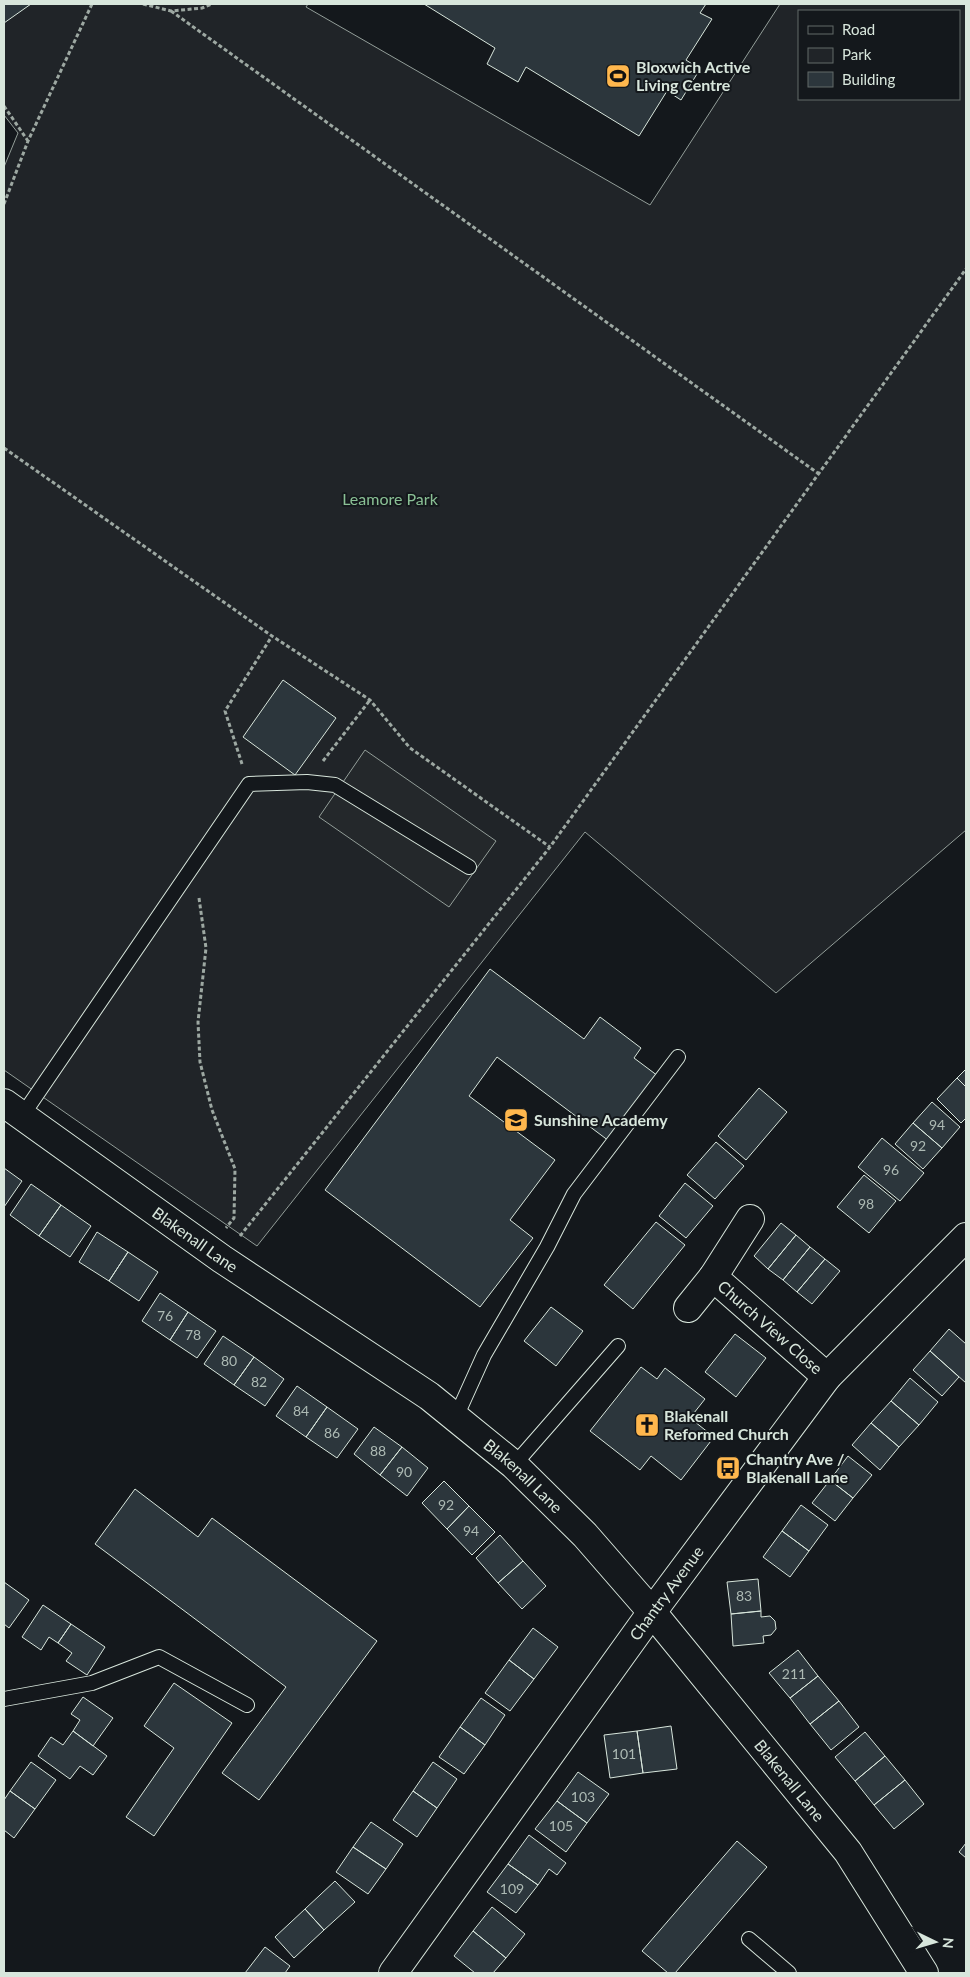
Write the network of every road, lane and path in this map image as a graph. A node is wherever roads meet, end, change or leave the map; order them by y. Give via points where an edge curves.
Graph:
1 (92, 4) edge
2 (143, 4) edge
3 (212, 4) edge
4 (171, 12) junction
5 (4, 106) edge
6 (28, 141) junction
7 (4, 204) edge
8 (966, 269) edge
9 (4, 448) edge
10 (818, 474) junction
11 (272, 636) junction
12 (370, 700) junction
13 (307, 782) junction
14 (249, 784) junction
15 (550, 847) junction
16 (193, 866) junction
17 (469, 867) dead end
18 (678, 1057) dead end
19 (13, 1109) edge
20 (750, 1219) dead end
21 (966, 1237) edge
22 (215, 1254) junction
23 (713, 1277) junction
24 (688, 1308) dead end
25 (618, 1346) dead end
26 (827, 1377) junction
27 (456, 1417) junction
28 (514, 1465) junction
29 (652, 1612) junction
30 (4, 1699) edge
31 (247, 1705) dead end
32 (748, 1939) dead end
33 (393, 1973) edge
34 (789, 1973) edge
35 (924, 1973) edge

1 - 6 path
2 - 4 path
3 - 4 path
4 - 10 path
5 - 6 path
6 - 7 path
8 - 10 path
9 - 11 path
10 - 15 path
11 - 12 path
11 - 14 path via 225,711
12 - 13 path
12 - 15 path via 410,748
13 - 14 lane
13 - 17 lane via 335,784
14 - 16 lane
15 - 22 path
16 - 19 lane
16 - 22 path via 206,948 198,1022 200,1062 212,1110 235,1169 234,1218
18 - 27 lane via 574,1194 484,1355
19 - 22 street, Blakenall Lane
20 - 23 street, Church View Close
21 - 26 street, Chantry Avenue
22 - 27 street, Blakenall Lane
23 - 24 street, Church View Close
23 - 26 street, Church View Close
25 - 28 lane
26 - 29 street, Chantry Avenue
27 - 28 street, Blakenall Lane
28 - 29 street, Blakenall Lane via 585,1535
29 - 33 street, Chantry Avenue
29 - 35 street, Blakenall Lane via 848,1852
30 - 31 lane via 92,1683 159,1657
32 - 34 lane

